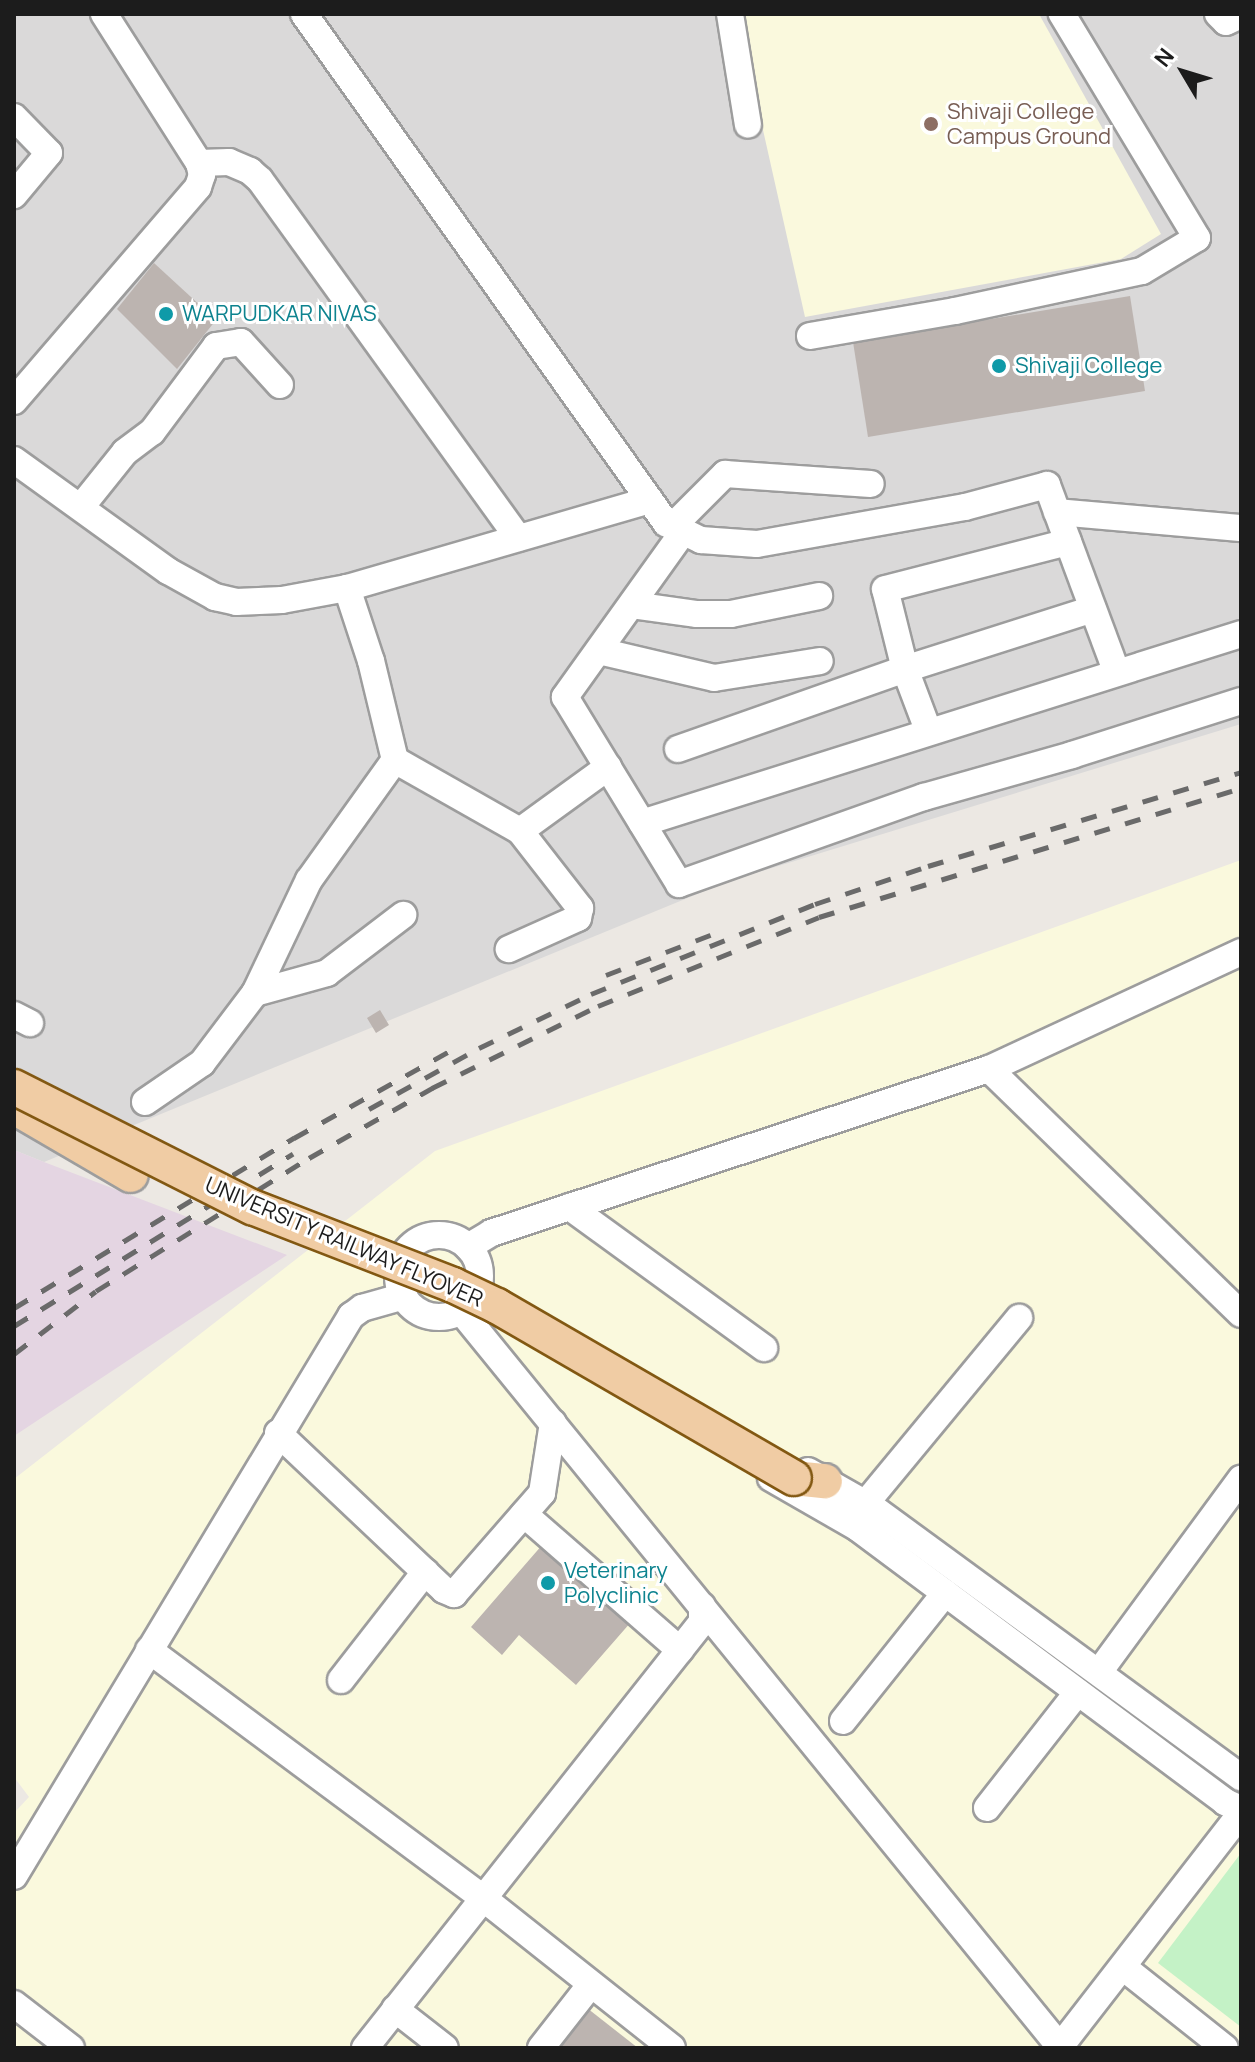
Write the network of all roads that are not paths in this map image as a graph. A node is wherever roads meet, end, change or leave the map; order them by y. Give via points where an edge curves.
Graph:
1 (104, 14) edge
2 (304, 14) edge
3 (730, 14) edge
4 (1062, 14) edge
5 (1218, 14) edge
6 (1241, 15) edge
7 (14, 117) edge
8 (748, 125) dead end
9 (199, 163) junction
10 (14, 195) edge
11 (810, 336) dead end
12 (280, 385) dead end
13 (14, 401) edge
14 (14, 460) edge
15 (871, 484) dead end
16 (649, 500) junction
17 (81, 507) junction
18 (1057, 512) junction
19 (1241, 528) edge
20 (678, 529) junction
21 (518, 538) junction
22 (1068, 542) junction
23 (347, 588) junction
24 (819, 596) dead end
25 (632, 605) junction
26 (1093, 609) junction
27 (1241, 634) edge
28 (599, 651) junction
29 (820, 661) dead end
30 (905, 669) junction
31 (1116, 671) junction
32 (1241, 701) edge
33 (928, 730) junction
34 (678, 749) dead end
35 (395, 760) junction
36 (608, 767) junction
37 (642, 823) junction
38 (520, 831) junction
39 (403, 915) dead end
40 (509, 949) dead end
41 (1241, 952) edge
42 (255, 993) junction
43 (989, 1069) junction
44 (14, 1087) edge
45 (145, 1102) dead end
46 (14, 1107) edge
47 (131, 1175) dead end
48 (570, 1207) junction
49 (468, 1247) junction
50 (404, 1296) junction
51 (470, 1298) junction
52 (1241, 1314) edge
53 (1019, 1318) dead end
54 (764, 1348) dead end
55 (553, 1423) junction
56 (278, 1433) junction
57 (1241, 1479) edge
58 (811, 1487) junction
59 (857, 1513) junction
60 (524, 1514) junction
61 (425, 1572) junction
62 (945, 1593) junction
63 (702, 1606) junction
64 (149, 1650) junction
65 (680, 1650) junction
66 (1099, 1672) junction
67 (341, 1680) dead end
68 (1078, 1692) junction
69 (843, 1721) dead end
70 (1241, 1777) edge
71 (987, 1808) dead end
72 (1241, 1811) edge
73 (14, 1876) edge
74 (483, 1898) junction
75 (1123, 1967) junction
76 (591, 1984) junction
77 (14, 2004) edge
78 (395, 2009) junction
79 (57, 2043) edge
80 (365, 2048) edge
81 (445, 2048) edge
82 (541, 2048) edge
83 (672, 2048) edge
84 (1060, 2048) edge
85 (1225, 2048) edge

1 - 9 street
2 - 16 street
3 - 8 street
4 - 11 street via 1197,238 1142,271
5 - 6 street via 1226,22
7 - 10 street via 49,153
9 - 13 street via 198,187
9 - 21 street via 229,162 260,180
12 - 17 street via 241,342 216,346 152,432 125,452
14 - 17 street
15 - 20 street via 725,474
16 - 20 street
16 - 21 street
17 - 23 street via 168,571 215,597 256,602
18 - 19 street
18 - 20 street via 1047,485 965,507 757,544 701,540
18 - 22 street
20 - 25 street
21 - 23 street
22 - 26 street
22 - 30 street via 885,589
23 - 35 street
24 - 25 street via 731,614
25 - 28 street
26 - 30 street
26 - 31 street
27 - 31 street
28 - 29 street via 714,678
28 - 36 street via 565,697
30 - 33 street
30 - 34 street
31 - 33 street
32 - 37 street via 924,797 679,884
33 - 37 street
35 - 38 street
35 - 42 street via 309,880
36 - 37 street
36 - 38 street
38 - 40 street via 581,913
39 - 42 street via 327,973
41 - 43 street
42 - 45 street via 202,1063
43 - 48 street
43 - 52 street
44 - 58 main road, UNIVERSITY RAILWAY FLYOVER, bridge via 252,1207 497,1306
46 - 47 main road
48 - 49 street via 491,1233
48 - 54 street
49 - 50 street via 447,1236 423,1238 413,1245 400,1265
49 - 51 street via 480,1268
50 - 51 street via 426,1315 437,1317
50 - 56 street via 351,1316
51 - 55 street
51 - 58 street
53 - 59 street
55 - 60 street via 542,1493
55 - 63 street
56 - 61 street
56 - 64 street
57 - 66 street
58 - 59 street
59 - 62 street
59 - 66 street
60 - 61 street via 459,1592 444,1590
60 - 65 street
61 - 67 street
62 - 68 street
62 - 69 street
63 - 65 street via 702,1622
63 - 84 street
64 - 73 street
64 - 74 street
65 - 74 street
66 - 70 street
68 - 71 street
68 - 72 street
72 - 75 street
74 - 76 street
74 - 78 street
75 - 84 street
75 - 85 street
76 - 82 street
76 - 83 street
77 - 79 street
78 - 80 street
78 - 81 street

